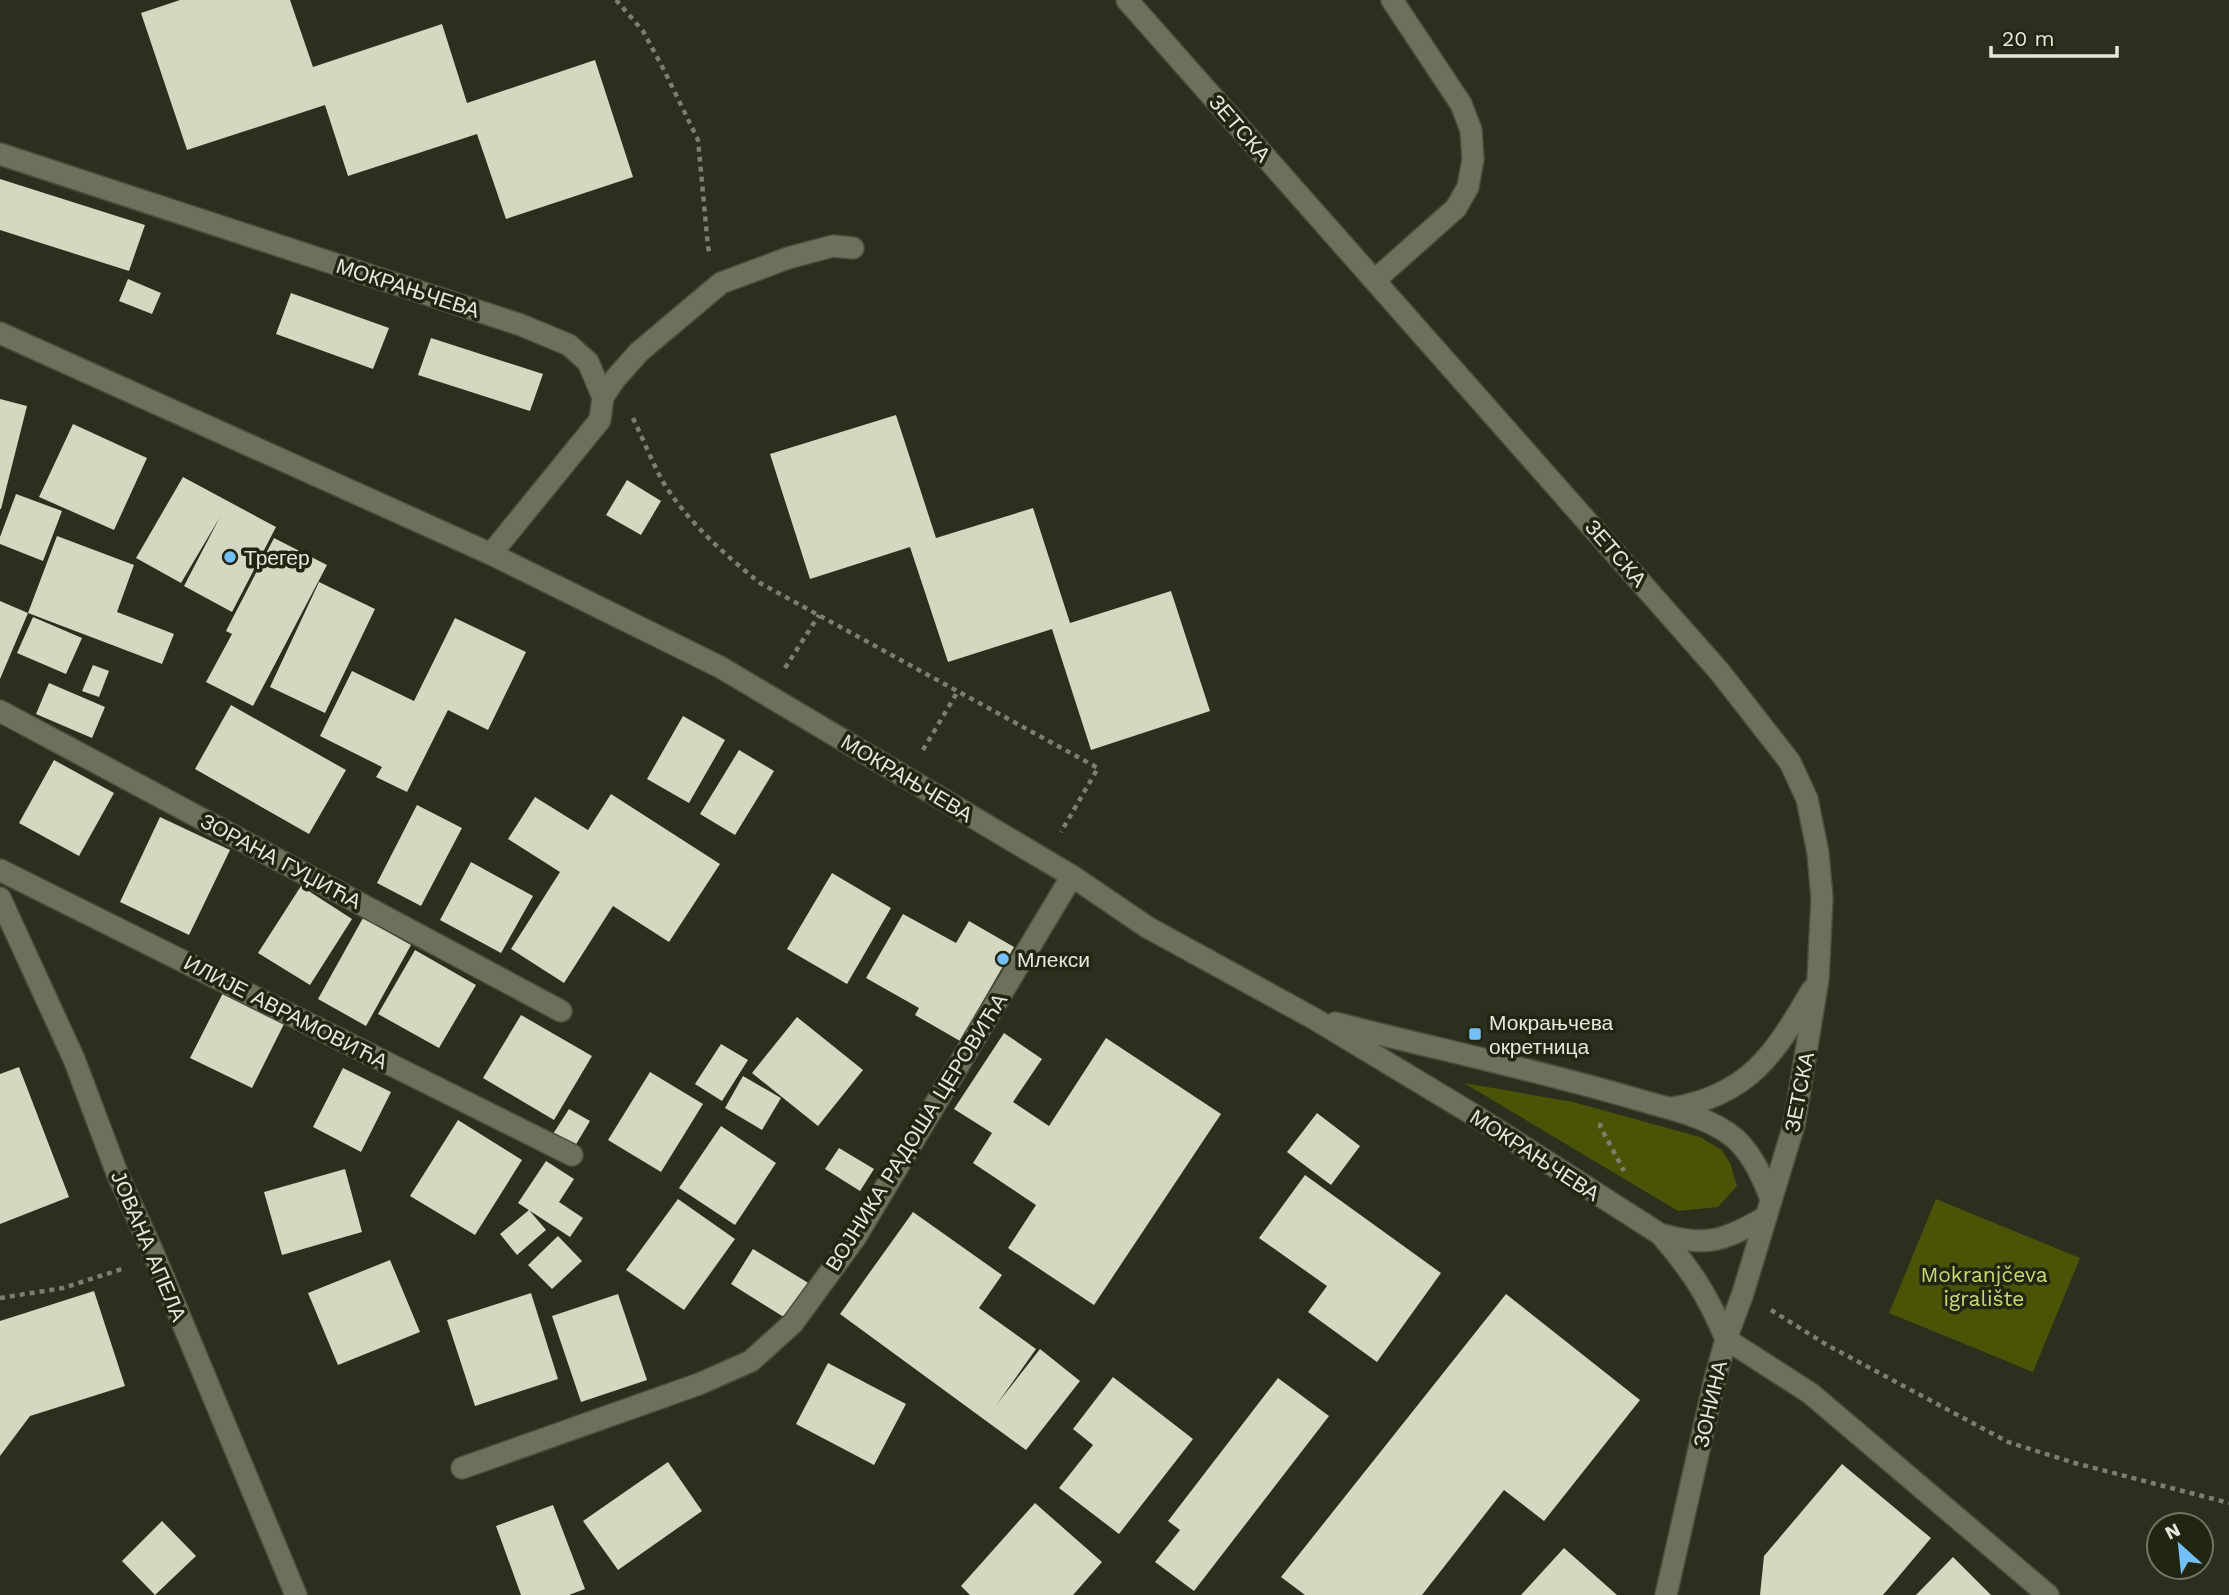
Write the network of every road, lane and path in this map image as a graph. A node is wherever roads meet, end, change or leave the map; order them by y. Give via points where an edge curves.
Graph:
1 (615, 0) edge
2 (1127, 0) edge
3 (1392, 0) edge
4 (0, 154) edge
5 (853, 248) dead end
6 (1375, 280) junction
7 (721, 283) junction
8 (0, 333) edge
9 (615, 379) junction
10 (603, 397) junction
11 (491, 554) junction
12 (819, 615) junction
13 (958, 691) junction
14 (768, 695) junction
15 (0, 711) edge
16 (907, 777) junction
17 (1044, 860) junction
18 (0, 870) edge
19 (1072, 876) junction
20 (0, 898) edge
21 (1818, 979) junction
22 (561, 1011) dead end
23 (1313, 1018) junction
24 (1612, 1092) junction
25 (1667, 1108) junction
26 (572, 1155) dead end
27 (1769, 1208) junction
28 (1620, 1210) junction
29 (1660, 1234) junction
30 (155, 1257) junction
31 (1743, 1293) junction
32 (0, 1297) edge
33 (1726, 1339) junction
34 (462, 1468) dead end
35 (2229, 1503) edge
36 (296, 1595) edge
37 (1666, 1595) edge
38 (2048, 1595) edge

1 - 7 path via 643,31 698,140 708,247
2 - 6 street, ЗЕТСКА
3 - 6 street via 1461,104 1471,130 1473,159 1468,187 1456,208
4 - 10 street, МОКРАЊЧЕВА via 547,335 569,345 588,362
5 - 7 street via 833,246
6 - 21 street, ЗЕТСКА via 1719,671 1790,762 1807,799 1818,852 1822,898
7 - 9 street via 639,352
8 - 11 street, МОКРАЊЧЕВА
9 - 10 street
9 - 12 path via 664,483 698,527 760,583
10 - 11 street via 600,420
11 - 14 street, МОКРАЊЧЕВА
12 - 13 path
12 - 14 path
13 - 16 path
13 - 17 path via 1098,768
14 - 16 street, МОКРАЊЧЕВА
15 - 22 street, ЗОРАНА ГУЏИЋА
16 - 17 street, МОКРАЊЧЕВА
17 - 19 street, МОКРАЊЧЕВА
18 - 26 street, ИЛИЈЕ АВРАМОВИЋА
19 - 23 street, МОКРАЊЧЕВА via 1147,927
19 - 34 street, ВОЈНИКА РАДОША ЦЕРОВИЋА via 855,1238 793,1323 751,1361 699,1384
20 - 30 street, ЈОВАНА АПЕЛА via 74,1059
21 - 25 street via 1790,1027 1748,1077 1698,1103
21 - 27 street, ЗЕТСКА via 1794,1125
23 - 24 street, МОКРАЊЧЕВА
23 - 28 street, МОКРАЊЧЕВА
24 - 25 street, МОКРАЊЧЕВА
24 - 28 path via 1600,1126 1631,1183
25 - 27 street, МОКРАЊЧЕВА via 1731,1135 1760,1172
27 - 29 street, МОКРАЊЧЕВА via 1730,1237 1684,1241
27 - 31 street, ЗОНИНА
28 - 29 street, МОКРАЊЧЕВА
29 - 33 street via 1700,1284
30 - 32 path via 64,1289
30 - 36 street, ЈОВАНА АПЕЛА
31 - 33 street, ЗОНИНА
31 - 35 path via 1827,1345 2008,1442
33 - 37 street, ЗОНИНА
33 - 38 street via 1810,1393

